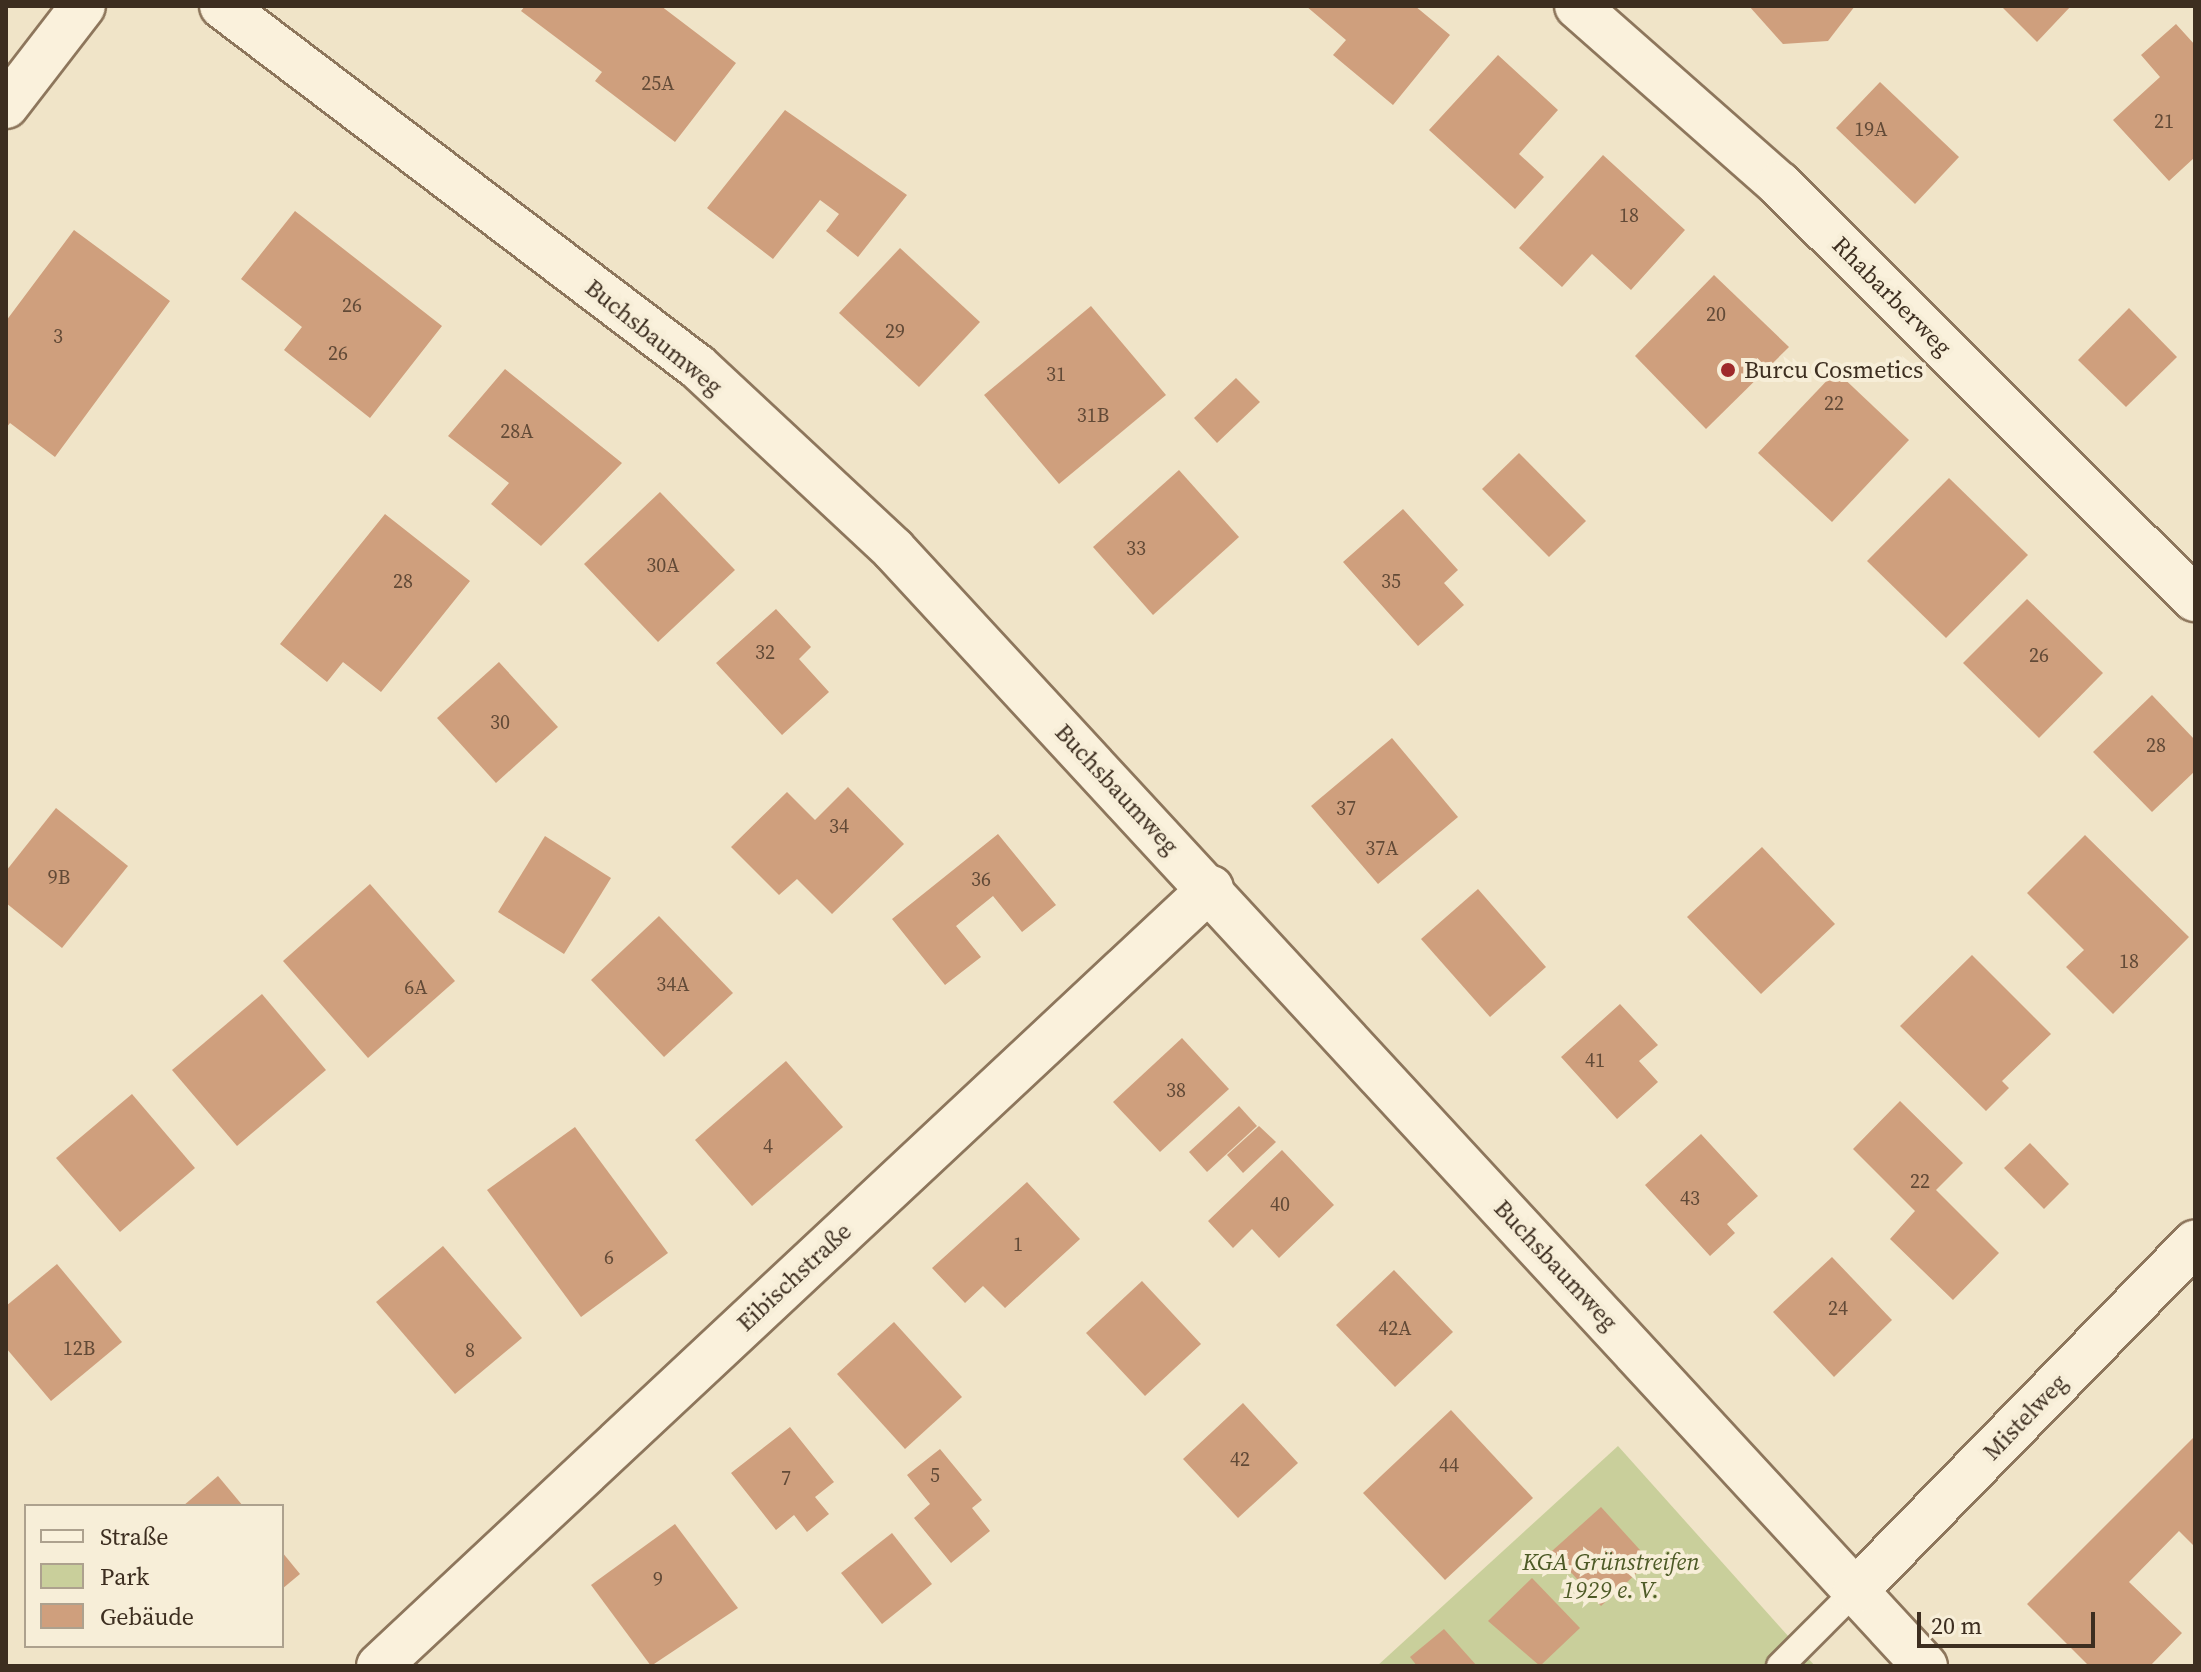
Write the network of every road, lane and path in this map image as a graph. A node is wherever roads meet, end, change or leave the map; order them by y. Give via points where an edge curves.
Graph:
1 (83, 6) edge
2 (222, 6) edge
3 (1577, 6) edge
4 (6, 106) edge
5 (2195, 599) edge
6 (1211, 888) junction
7 (2195, 1243) edge
8 (1855, 1591) junction
9 (379, 1666) edge
10 (1780, 1666) edge
11 (1925, 1666) edge

1 - 4 street
2 - 6 street, Buchsbaumweg via 698,367 893,549
3 - 5 street, Rhabarberweg via 1779,184
6 - 8 street, Buchsbaumweg
6 - 9 street, Eibischstraße
7 - 8 street, Mistelweg
8 - 10 lane
8 - 11 street, Buchsbaumweg

